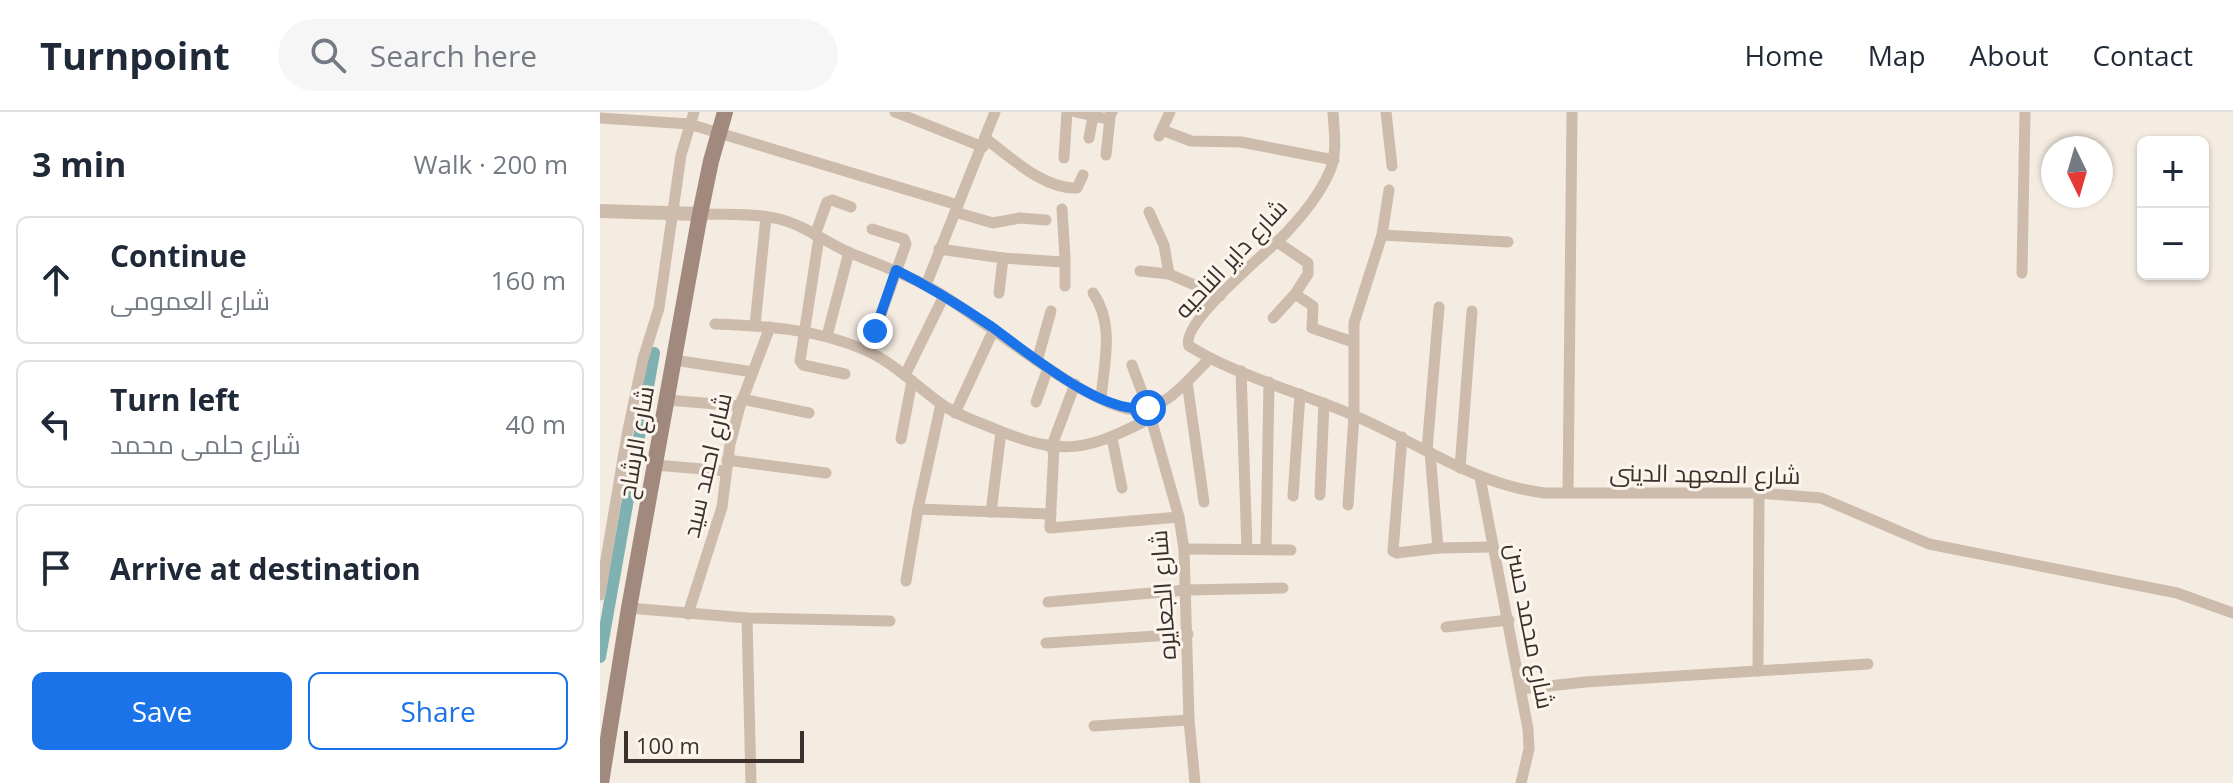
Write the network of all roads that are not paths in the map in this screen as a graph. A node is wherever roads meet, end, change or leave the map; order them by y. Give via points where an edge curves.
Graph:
1 (725, 112) edge
2 (995, 112) edge
3 (1067, 112) edge
4 (1076, 112) edge
5 (1170, 112) edge
6 (1333, 112) edge
7 (1343, 112) edge
8 (1386, 112) edge
9 (1572, 112) edge
10 (2025, 112) edge
11 (901, 113) edge
12 (1095, 115) edge
13 (1111, 115) edge
14 (600, 118) edge
15 (692, 118) edge
16 (718, 132) junction
17 (1089, 138) dead end
18 (985, 143) junction
19 (1106, 155) dead end
20 (1064, 158) dead end
21 (1334, 160) junction
22 (1392, 166) dead end
23 (1083, 175) dead end
24 (1389, 190) dead end
25 (851, 207) dead end
26 (956, 208) junction
27 (1062, 209) dead end
28 (600, 211) edge
29 (1149, 212) dead end
30 (673, 213) junction
31 (700, 214) junction
32 (766, 217) junction
33 (1046, 220) dead end
34 (872, 229) dead end
35 (1382, 235) junction
36 (817, 236) junction
37 (1277, 242) junction
38 (1508, 242) dead end
39 (939, 249) junction
40 (849, 252) junction
41 (1003, 258) junction
42 (1065, 259) junction
43 (896, 270) junction
44 (1140, 271) dead end
45 (2022, 273) dead end
46 (1169, 274) junction
47 (926, 285) junction
48 (1065, 286) dead end
49 (999, 293) dead end
50 (1093, 293) dead end
51 (1295, 294) junction
52 (944, 296) junction
53 (1220, 296) junction
54 (1439, 307) dead end
55 (1051, 311) dead end
56 (1472, 311) dead end
57 (1273, 318) dead end
58 (715, 324) dead end
59 (755, 325) junction
60 (770, 327) junction
61 (994, 329) junction
62 (803, 331) junction
63 (875, 331) dead end
64 (827, 336) junction
65 (1353, 342) junction
66 (1189, 346) joint
67 (1210, 358) junction
68 (674, 360) junction
69 (1037, 361) junction
70 (1132, 365) dead end
71 (1048, 368) junction
72 (1241, 371) junction
73 (753, 372) junction
74 (845, 374) dead end
75 (908, 378) junction
76 (1187, 382) junction
77 (1269, 382) junction
78 (1075, 384) junction
79 (1300, 394) junction
80 (1101, 399) junction
81 (667, 400) junction
82 (741, 402) junction
83 (1036, 402) dead end
84 (1324, 403) junction
85 (941, 404) junction
86 (809, 413) dead end
87 (955, 413) junction
88 (1149, 413) junction
89 (1354, 416) junction
90 (1001, 432) junction
91 (1402, 437) junction
92 (1112, 438) junction
93 (901, 439) dead end
94 (1053, 448) junction
95 (1428, 451) junction
96 (655, 465) junction
97 (727, 466) junction
98 (1460, 468) junction
99 (826, 473) dead end
100 (1480, 477) junction
101 (1122, 488) dead end
102 (1568, 493) junction
103 (1759, 493) junction
104 (1320, 495) dead end
105 (1293, 496) dead end
106 (1204, 502) dead end
107 (1348, 505) dead end
108 (918, 509) junction
109 (991, 512) junction
110 (1051, 514) junction
111 (1179, 517) junction
112 (1493, 547) junction
113 (1438, 548) junction
114 (1184, 549) junction
115 (1247, 549) junction
116 (1266, 549) junction
117 (1291, 550) dead end
118 (906, 581) dead end
119 (1283, 588) dead end
120 (1186, 590) junction
121 (600, 595) edge
122 (1048, 602) dead end
123 (629, 608) junction
124 (2233, 613) edge
125 (688, 614) junction
126 (747, 618) junction
127 (1509, 620) junction
128 (890, 621) dead end
129 (1446, 627) dead end
130 (1188, 634) junction
131 (1046, 643) dead end
132 (1868, 664) dead end
133 (1758, 671) junction
134 (1521, 689) junction
135 (1189, 720) junction
136 (1094, 726) dead end
137 (601, 783) edge
138 (751, 783) edge
139 (1195, 783) edge
140 (1521, 783) edge

1 - 16 main road, شارع الرشاح
2 - 18 street
3 - 20 street
4 - 12 street
5 - 21 street via 1161,133
6 - 7 street
6 - 21 street
8 - 22 street
9 - 102 street
10 - 45 street
11 - 18 street
12 - 13 street
12 - 17 street
13 - 19 street
14 - 15 street
15 - 16 street
15 - 30 street, شارع الرشاح
16 - 26 street
16 - 31 main road, شارع الرشاح
18 - 23 street via 1054,185 1077,188
18 - 26 street
21 - 37 street, شارع داير الناحيه via 1322,185
24 - 35 street
25 - 36 street via 827,202
26 - 33 street via 993,223 1025,213
26 - 39 street
27 - 42 street
28 - 30 street
29 - 46 street via 1161,235
30 - 31 street
30 - 121 street, شارع الرشاح via 659,308 627,435
31 - 32 street
31 - 68 main road, شارع الرشاح
32 - 36 street
32 - 59 street
34 - 43 street via 906,242
35 - 38 street
35 - 65 street via 1357,309
36 - 40 street
36 - 62 street
37 - 51 street via 1308,263 1308,274
37 - 53 street, شارع داير الناحيه
39 - 41 street
39 - 47 street
40 - 43 street
40 - 64 street
41 - 42 street
41 - 49 street
42 - 48 street
43 - 47 street
43 - 63 street
44 - 46 street
46 - 53 street
47 - 52 street
50 - 80 street via 1107,333
51 - 57 street
51 - 65 street via 1313,306 1314,330
52 - 61 street
52 - 75 street
53 - 66 street, شارع داير الناحيه via 1195,323
54 - 95 street
55 - 69 street
56 - 98 street
58 - 59 street
59 - 60 street
60 - 62 street
60 - 73 street, شارع احمد سيد
61 - 69 street
61 - 87 street
62 - 64 street
62 - 74 street via 801,363
64 - 75 street via 868,351
65 - 89 street
66 - 67 street, شارع المعهد الدينى
67 - 72 street, شارع المعهد الدينى
67 - 76 street
68 - 73 street
68 - 81 main road, شارع الرشاح
69 - 71 street
70 - 88 street, شارع الجعايره
71 - 78 street
71 - 83 street
72 - 77 street, شارع المعهد الدينى
72 - 115 street
73 - 82 street, شارع احمد سيد
75 - 85 street
75 - 93 street
76 - 88 street
76 - 106 street
77 - 79 street, شارع المعهد الدينى
77 - 116 street
78 - 80 street
78 - 94 street
79 - 84 street, شارع المعهد الدينى
79 - 105 street
80 - 88 street
81 - 82 street
81 - 96 main road, شارع الرشاح
82 - 86 street
82 - 97 street, شارع احمد سيد
84 - 89 street, شارع المعهد الدينى
84 - 104 street
85 - 87 street
85 - 108 street
87 - 90 street
88 - 92 street
88 - 111 street, شارع الجعايره
89 - 91 street, شارع المعهد الدينى
89 - 107 street
90 - 94 street
90 - 109 street
91 - 95 street, شارع المعهد الدينى
91 - 113 street via 1393,551
92 - 94 street
92 - 101 street
94 - 110 street
95 - 98 street, شارع المعهد الدينى
95 - 113 street
96 - 97 street
96 - 123 main road, شارع الرشاح
97 - 99 street
97 - 125 street, شارع احمد سيد via 722,507
98 - 100 street, شارع المعهد الدينى
100 - 102 street, شارع المعهد الدينى via 1529,491
100 - 112 street, شارع محمد حسن
102 - 103 street, شارع المعهد الدينى
103 - 124 street, شارع المعهد الدينى via 1821,498 1929,544 2177,593
103 - 133 street
108 - 109 street
108 - 118 street
109 - 110 street
110 - 111 street via 1050,528
111 - 114 street, شارع الجعايره
112 - 113 street
112 - 127 street, شارع محمد حسن
114 - 115 street
114 - 120 street, شارع الجعايره
115 - 116 street
116 - 117 street
119 - 120 street
120 - 122 street
120 - 130 street, شارع الجعايره
123 - 125 street
123 - 137 main road, شارع الرشاح
125 - 126 street
126 - 128 street
126 - 138 street
127 - 129 street
127 - 134 street, شارع محمد حسن
130 - 131 street
130 - 135 street, شارع الجعايره
132 - 133 street
133 - 134 street
134 - 140 street, شارع محمد حسن via 1529,738
135 - 136 street
135 - 139 street, شارع الجعايره

